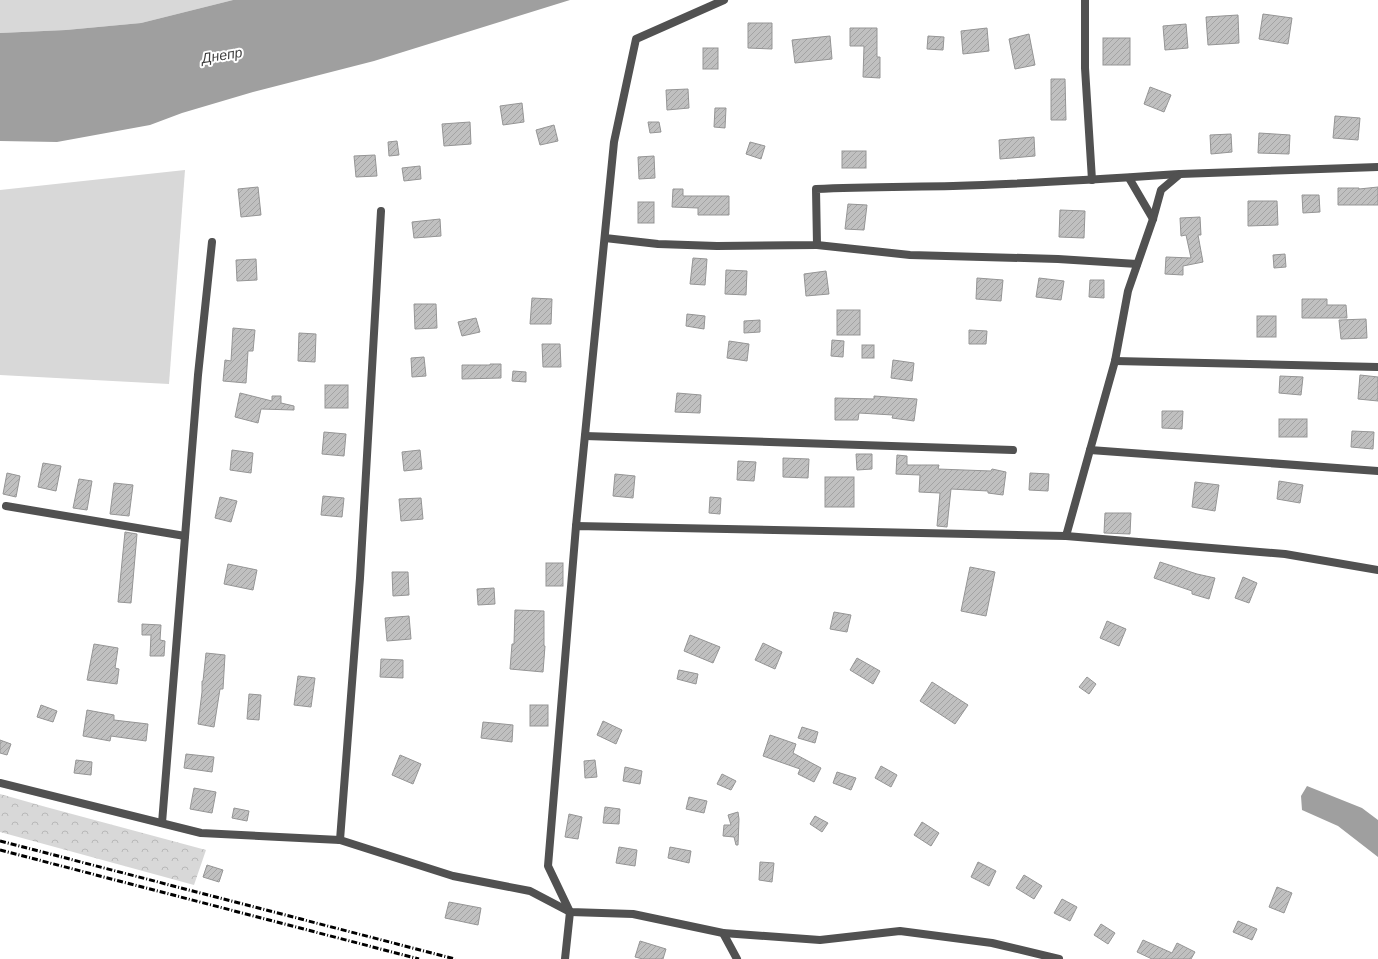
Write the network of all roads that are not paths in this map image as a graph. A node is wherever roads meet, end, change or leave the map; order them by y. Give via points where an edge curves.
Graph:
1 (724, 0) edge
2 (1085, 0) edge
3 (1378, 167) edge
4 (1180, 174) junction
5 (1129, 178) junction
6 (1092, 180) junction
7 (381, 211) dead end
8 (1153, 218) junction
9 (604, 238) junction
10 (212, 242) dead end
11 (817, 245) junction
12 (1137, 264) junction
13 (1115, 361) junction
14 (1378, 367) edge
15 (585, 436) junction
16 (1013, 450) dead end
17 (1090, 450) junction
18 (1378, 471) edge
19 (6, 506) dead end
20 (576, 526) junction
21 (185, 536) junction
22 (1066, 536) junction
23 (1378, 570) edge
24 (0, 783) edge
25 (162, 823) junction
26 (340, 840) junction
27 (570, 912) junction
28 (723, 933) junction
29 (565, 959) edge
30 (737, 959) edge
31 (1059, 959) edge

1 - 9 street via 636,39 614,142
2 - 6 street via 1085,68
3 - 4 street
4 - 5 street
4 - 8 street via 1161,190
5 - 6 street
5 - 8 street
6 - 11 street via 816,190
7 - 26 street via 360,578
8 - 12 street
9 - 11 street via 658,244 717,246
9 - 15 street
10 - 21 street
11 - 12 street via 910,255
12 - 13 street via 1128,291
13 - 14 street
13 - 17 street
15 - 16 street
15 - 20 street
17 - 18 street
17 - 22 street
19 - 21 street
20 - 22 street
20 - 27 street via 548,866
21 - 25 street
22 - 23 street via 1285,554
24 - 25 street
25 - 26 street via 201,833
26 - 27 street via 453,876 530,891
27 - 28 street via 634,914
27 - 29 street
28 - 30 street
28 - 31 street via 820,940 900,931 992,942

